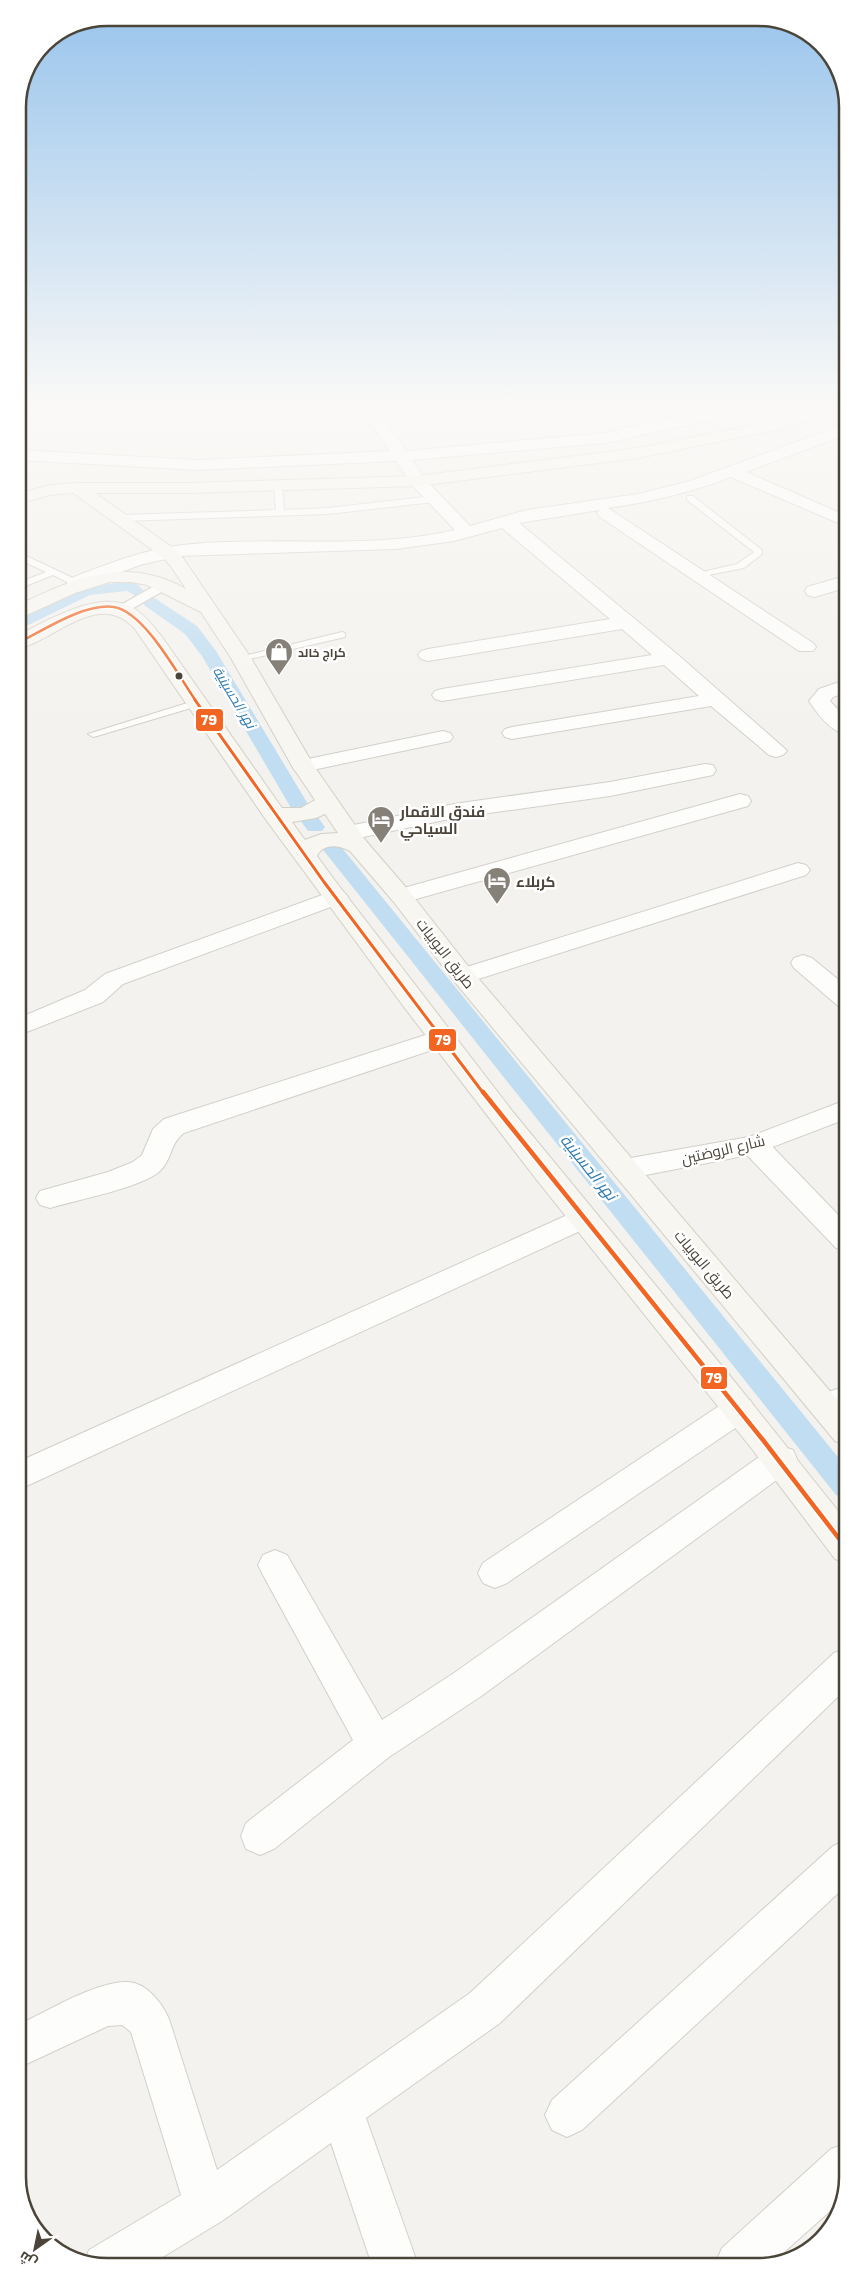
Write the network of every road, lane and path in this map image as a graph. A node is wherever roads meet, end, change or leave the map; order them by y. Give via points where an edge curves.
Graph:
1 (107, 509) edge
2 (280, 509) edge
3 (349, 509) edge
4 (443, 509) edge
5 (561, 509) edge
6 (631, 509) edge
7 (704, 509) edge
8 (817, 509) edge
9 (280, 512) junction
10 (606, 513) junction
11 (121, 518) junction
12 (839, 518) edge
13 (513, 527) junction
14 (467, 533) junction
15 (172, 557) junction
16 (26, 561) edge
17 (53, 572) junction
18 (701, 575) junction
19 (26, 583) edge
20 (76, 584) junction
21 (165, 584) junction
22 (839, 584) edge
23 (814, 590) dead end
24 (26, 608) edge
25 (121, 609) junction
26 (211, 612) junction
27 (627, 622) junction
28 (342, 635) dead end
29 (26, 639) edge
30 (806, 647) dead end
31 (428, 655) dead end
32 (241, 658) junction
33 (670, 658) junction
34 (839, 688) edge
35 (442, 695) dead end
36 (716, 699) junction
37 (197, 703) junction
38 (839, 722) edge
39 (512, 733) dead end
40 (93, 734) dead end
41 (443, 737) dead end
42 (776, 751) dead end
43 (303, 766) junction
44 (705, 770) dead end
45 (327, 801) junction
46 (740, 801) dead end
47 (272, 812) junction
48 (354, 840) junction
49 (305, 856) junction
50 (798, 870) dead end
51 (401, 896) junction
52 (336, 897) junction
53 (803, 964) dead end
54 (463, 976) junction
55 (839, 993) edge
56 (26, 1025) edge
57 (441, 1038) junction
58 (839, 1112) edge
59 (754, 1145) junction
60 (625, 1169) junction
61 (50, 1198) dead end
62 (583, 1218) junction
63 (839, 1234) edge
64 (836, 1402) edge
65 (739, 1409) junction
66 (781, 1459) junction
67 (26, 1473) edge
68 (839, 1539) edge
69 (275, 1565) dead end
70 (496, 1574) dead end
71 (839, 1672) edge
72 (376, 1745) junction
73 (260, 1836) dead end
74 (839, 1866) edge
75 (26, 2043) edge
76 (341, 2108) junction
77 (567, 2115) dead end
78 (839, 2172) edge
79 (206, 2205) junction
80 (119, 2258) edge
81 (393, 2258) edge
82 (745, 2258) edge

1 - 11 main road
2 - 9 lane
3 - 9 lane
4 - 14 street
5 - 13 street via 550,510
6 - 10 street
7 - 18 lane via 759,552 756,558 746,563
8 - 12 street
9 - 11 lane
10 - 13 street via 562,517
10 - 18 street
11 - 15 main road
13 - 14 street
13 - 15 street via 437,548 403,552
13 - 27 street
14 - 15 street via 396,544 194,549
15 - 20 street via 118,565
15 - 26 main road
16 - 17 lane
17 - 19 lane
17 - 20 lane
18 - 30 street
20 - 21 main road, طريق البوبيات via 121,576
20 - 24 main road, طريق البوبيات
21 - 25 street
21 - 26 main road, طريق البوبيات
22 - 23 street
25 - 29 main road via 98,608 85,612
25 - 37 main road via 134,617 155,641
26 - 32 main road, طريق البوبيات
27 - 31 street
27 - 33 street
28 - 32 lane
32 - 43 main road, طريق البوبيات
33 - 35 street
33 - 36 street
34 - 38 street via 826,693 820,701
36 - 39 street
36 - 42 street
37 - 40 lane
37 - 47 main road
41 - 43 street
43 - 45 main road, طريق البوبيات
44 - 48 street via 610,789 454,811
45 - 47 main road via 314,812 304,815
45 - 48 main road, طريق البوبيات
46 - 51 street
47 - 49 main road
48 - 49 main road via 321,841 307,850
48 - 51 main road, طريق البوبيات
49 - 52 main road
50 - 54 street
51 - 54 main road, طريق البوبيات
52 - 56 street via 114,980 94,996
52 - 57 main road
53 - 55 street
54 - 60 main road, طريق البوبيات
57 - 61 street via 174,1126 160,1138 150,1165 134,1174
57 - 62 main road
58 - 59 street, شارع الروضتين
59 - 60 street, شارع الروضتين
59 - 63 street
60 - 64 main road, طريق البوبيات
62 - 65 main road
62 - 67 street
65 - 66 main road
65 - 70 street
66 - 68 main road
66 - 72 street via 466,1685
69 - 72 street
71 - 76 street via 485,2008
72 - 73 street
74 - 77 street
75 - 79 street via 105,2006 128,2003 148,2018
76 - 79 street
76 - 81 street
78 - 82 street
79 - 80 street

